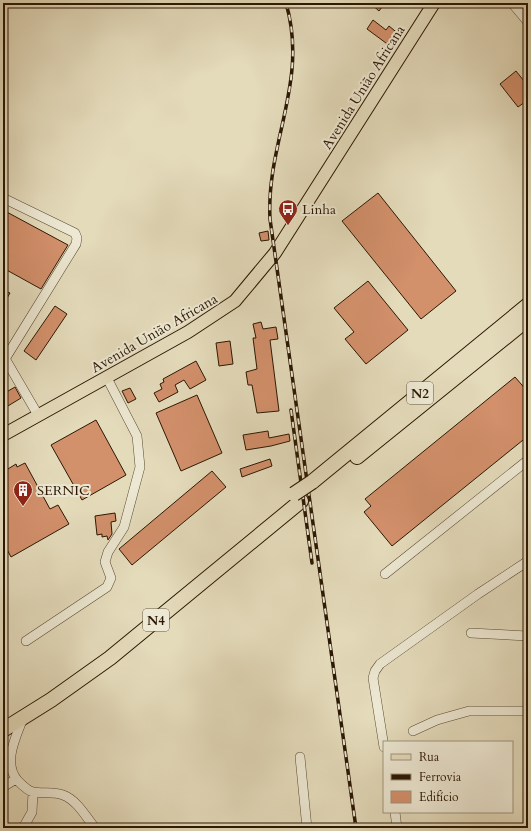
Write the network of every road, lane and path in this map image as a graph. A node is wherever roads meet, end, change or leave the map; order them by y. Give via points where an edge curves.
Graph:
1 (434, 3) edge
2 (512, 3) edge
3 (528, 22) edge
4 (3, 198) edge
5 (528, 304) edge
6 (528, 319) edge
7 (4, 357) edge
8 (107, 378) junction
9 (38, 415) junction
10 (3, 435) edge
11 (528, 460) edge
12 (330, 480) joint
13 (314, 486) junction
14 (298, 497) junction
15 (528, 561) edge
16 (385, 574) dead end
17 (471, 633) dead end
18 (528, 636) edge
19 (26, 641) dead end
20 (528, 711) edge
21 (23, 718) junction
22 (3, 720) edge
23 (3, 730) edge
24 (413, 731) dead end
25 (383, 741) edge
26 (300, 757) dead end
27 (10, 758) junction
28 (3, 768) edge
29 (16, 779) junction
30 (3, 787) edge
31 (33, 792) junction
32 (395, 813) edge
33 (23, 828) edge
34 (95, 828) edge
35 (307, 828) edge
36 (398, 828) edge

1 - 8 main road, Avenida União Africana via 275,253 248,287 222,311
2 - 3 lane
4 - 7 lane via 75,233 77,238 76,244
5 - 13 highway, N2
6 - 12 highway, N2
7 - 9 lane
8 - 9 main road, Avenida União Africana
8 - 19 lane via 137,436 140,467 124,527 108,552 105,562 111,578 107,587
9 - 10 main road, Avenida União Africana
11 - 16 lane
12 - 13 highway, N4
13 - 14 highway, N4, bridge
14 - 21 highway, N4 via 110,658
14 - 22 highway, N4 via 94,659 51,691
15 - 25 lane via 380,664 375,671 374,688
17 - 18 lane
20 - 24 lane via 469,711 437,720
21 - 23 highway, N4
21 - 27 lane
26 - 35 lane
27 - 28 lane
27 - 29 lane via 11,770
29 - 30 lane
29 - 31 lane
31 - 33 lane via 32,812
31 - 34 lane via 65,795
32 - 36 lane

